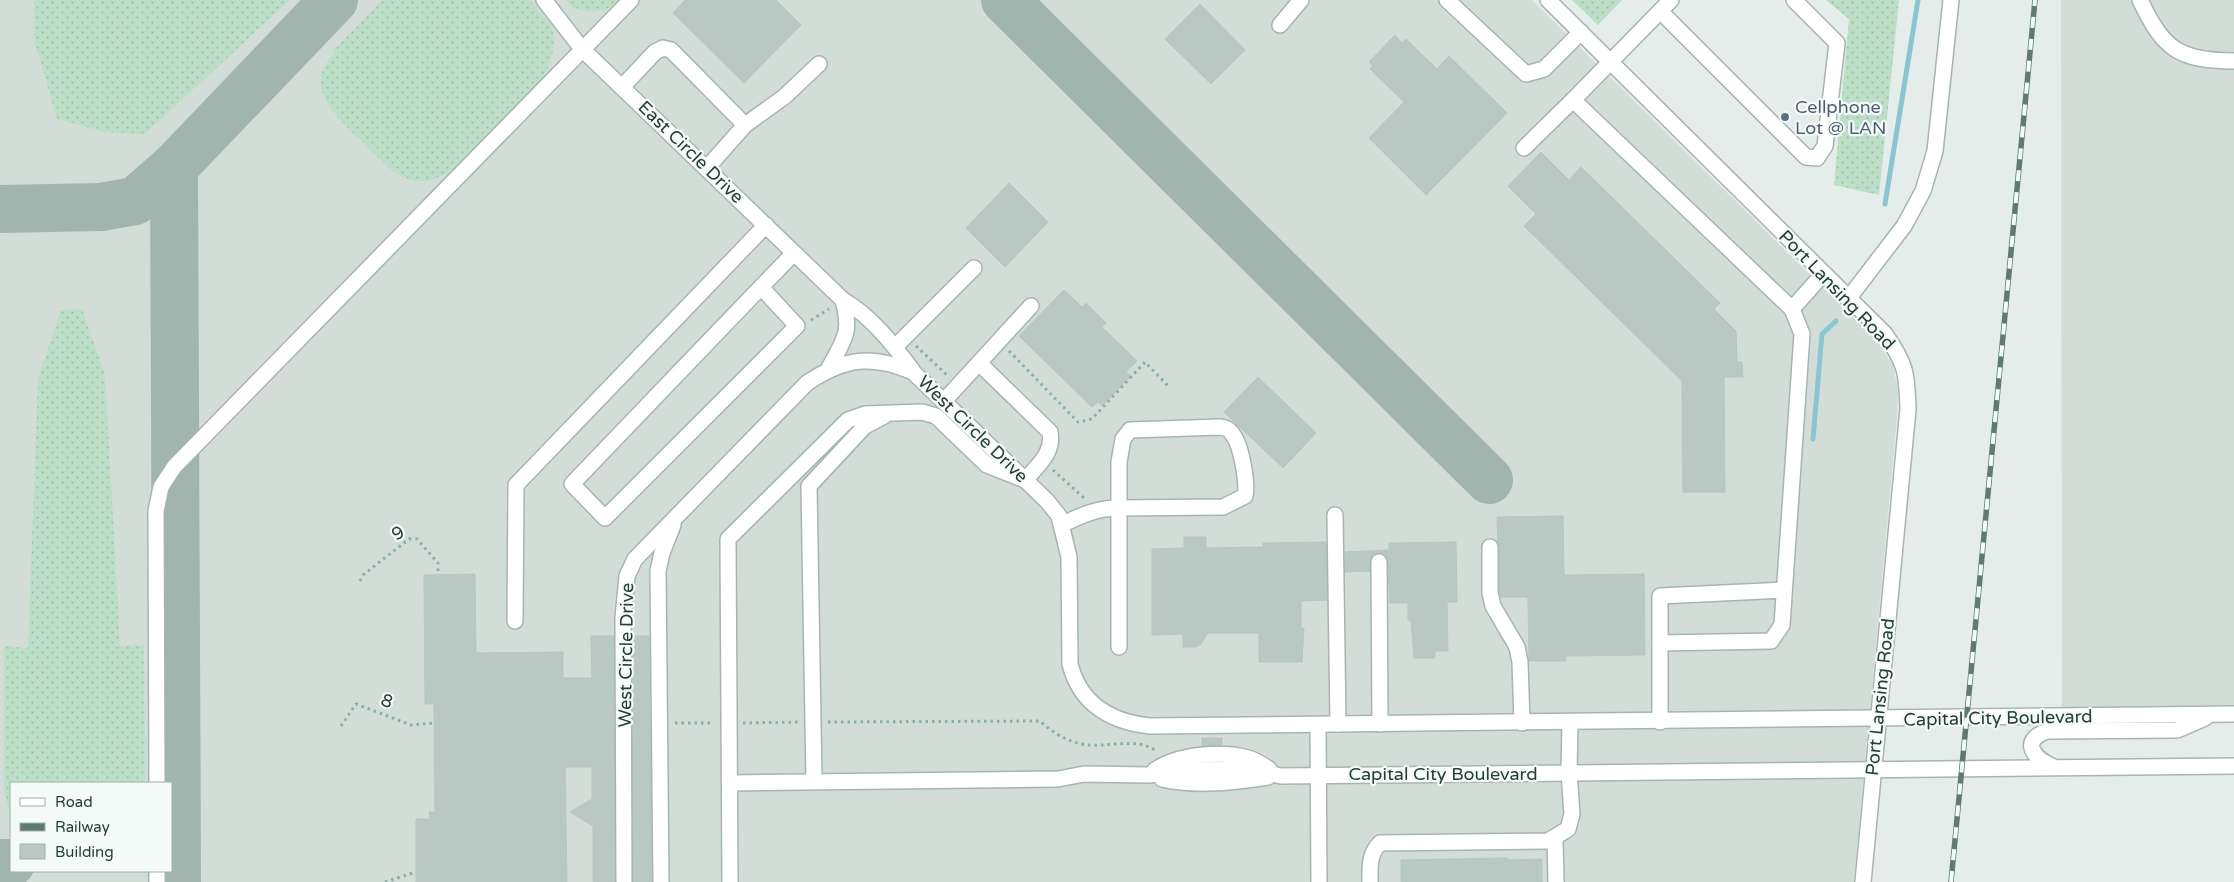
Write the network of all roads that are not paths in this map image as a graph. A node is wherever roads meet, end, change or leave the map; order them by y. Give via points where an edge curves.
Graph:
1 (544, 0) edge
2 (631, 0) edge
3 (1301, 0) edge
4 (1447, 0) edge
5 (1548, 0) edge
6 (1670, 0) edge
7 (1794, 0) edge
8 (1951, 0) edge
9 (2140, 0) edge
10 (1660, 11) junction
11 (1280, 25) dead end
12 (1581, 32) junction
13 (582, 49) junction
14 (2234, 61) edge
15 (1611, 63) junction
16 (819, 64) dead end
17 (622, 86) junction
18 (1573, 100) junction
19 (745, 125) junction
20 (1524, 148) dead end
21 (707, 168) junction
22 (766, 225) junction
23 (794, 252) junction
24 (974, 268) dead end
25 (1823, 274) junction
26 (761, 287) junction
27 (1848, 299) junction
28 (842, 300) junction
29 (1032, 306) dead end
30 (1792, 310) junction
31 (895, 347) junction
32 (983, 367) junction
33 (829, 368) junction
34 (913, 372) junction
35 (944, 401) junction
36 (889, 414) junction
37 (1025, 480) junction
38 (1118, 508) junction
39 (1335, 516) dead end
40 (676, 519) junction
41 (1061, 525) junction
42 (1490, 547) dead end
43 (1379, 562) dead end
44 (1784, 590) junction
45 (515, 621) dead end
46 (1660, 643) junction
47 (1119, 647) dead end
48 (2216, 714) junction
49 (2234, 714) edge
50 (1878, 719) junction
51 (1570, 722) junction
52 (1660, 722) junction
53 (1522, 723) junction
54 (1338, 724) junction
55 (1380, 724) junction
56 (1318, 725) junction
57 (2234, 766) edge
58 (2056, 768) junction
59 (1873, 770) junction
60 (1569, 773) junction
61 (1317, 774) junction
62 (814, 781) junction
63 (157, 782) edge
64 (730, 783) junction
65 (1555, 838) junction
66 (624, 882) edge
67 (661, 882) edge
68 (730, 882) edge
69 (1319, 882) edge
70 (1370, 882) edge
71 (1556, 882) edge
72 (1863, 882) edge

1 - 13 street, East Circle Drive
2 - 13 street
3 - 11 street
4 - 12 street via 1526,74 1544,69
5 - 12 street, Port Lansing Road
6 - 10 street
7 - 10 street via 1837,43 1825,146 1817,158 1806,158
8 - 27 street via 1935,151 1923,191 1904,226
9 - 14 street via 2154,29 2170,47 2190,56
10 - 15 street
12 - 15 street, Port Lansing Road
13 - 17 street, East Circle Drive
13 - 63 street via 174,466 161,486 156,511
15 - 18 street
15 - 25 street, Port Lansing Road
16 - 19 street via 784,97
17 - 19 street via 655,52 663,48 671,50
17 - 21 street, East Circle Drive
18 - 20 street
18 - 30 street
19 - 21 street
21 - 22 street, East Circle Drive
22 - 23 street, East Circle Drive
22 - 45 street via 516,485
23 - 26 street
23 - 28 street, East Circle Drive
24 - 31 street
25 - 27 street, Port Lansing Road
25 - 30 street
26 - 26 street via 572,484 605,518 797,326
27 - 50 street, Port Lansing Road via 1885,334 1901,357 1907,376 1908,408
28 - 31 street, East Circle Drive via 858,309
28 - 33 street via 848,321 845,337
29 - 32 street
30 - 44 street via 1802,334
31 - 34 street, East Circle Drive
32 - 35 street
32 - 37 street via 1050,432 1052,443 1049,452
33 - 34 street, West Circle Drive via 850,362 875,361
33 - 40 street, West Circle Drive via 807,383
34 - 35 street, West Circle Drive
35 - 37 street, West Circle Drive
36 - 37 street via 922,412 936,416 987,466
36 - 62 street via 866,426 809,486
36 - 64 street via 865,414 848,420 728,539
37 - 41 street, West Circle Drive via 1059,516
38 - 38 street via 1223,507 1246,496 1248,485 1234,436 1228,429 1220,427 1130,430 1122,439 1120,449
38 - 41 street via 1090,511
38 - 47 street
39 - 54 street
40 - 66 street, West Circle Drive via 635,559 627,576 623,618
40 - 67 street via 658,570
41 - 56 street, West Circle Drive via 1069,557 1070,664 1074,679 1096,708 1131,724 1150,726
42 - 53 street via 1493,606 1517,647
43 - 55 street
44 - 46 street via 1782,625 1771,641
44 - 46 street via 1660,596
46 - 52 street
48 - 49 street, Capital City Boulevard
48 - 50 street, Capital City Boulevard
48 - 58 street, Capital City Boulevard via 2177,730 2047,731 2036,735 2032,741 2036,758
50 - 52 street, Capital City Boulevard
50 - 59 street, Port Lansing Road
51 - 52 street, Capital City Boulevard
51 - 53 street, Capital City Boulevard
51 - 60 street
53 - 55 street, Capital City Boulevard
54 - 55 street, Capital City Boulevard
54 - 56 street, Capital City Boulevard
56 - 61 street
57 - 58 street, Capital City Boulevard
58 - 59 street, Capital City Boulevard
59 - 60 street, Capital City Boulevard
59 - 72 street, Port Lansing Road
60 - 61 street, Capital City Boulevard
60 - 65 street via 1572,814 1568,828
61 - 62 street, Capital City Boulevard via 1281,776 1248,769 1148,775 1084,774 1058,778
61 - 69 street
62 - 64 street, Capital City Boulevard
64 - 68 street
65 - 70 street via 1380,843 1371,857
65 - 71 street

